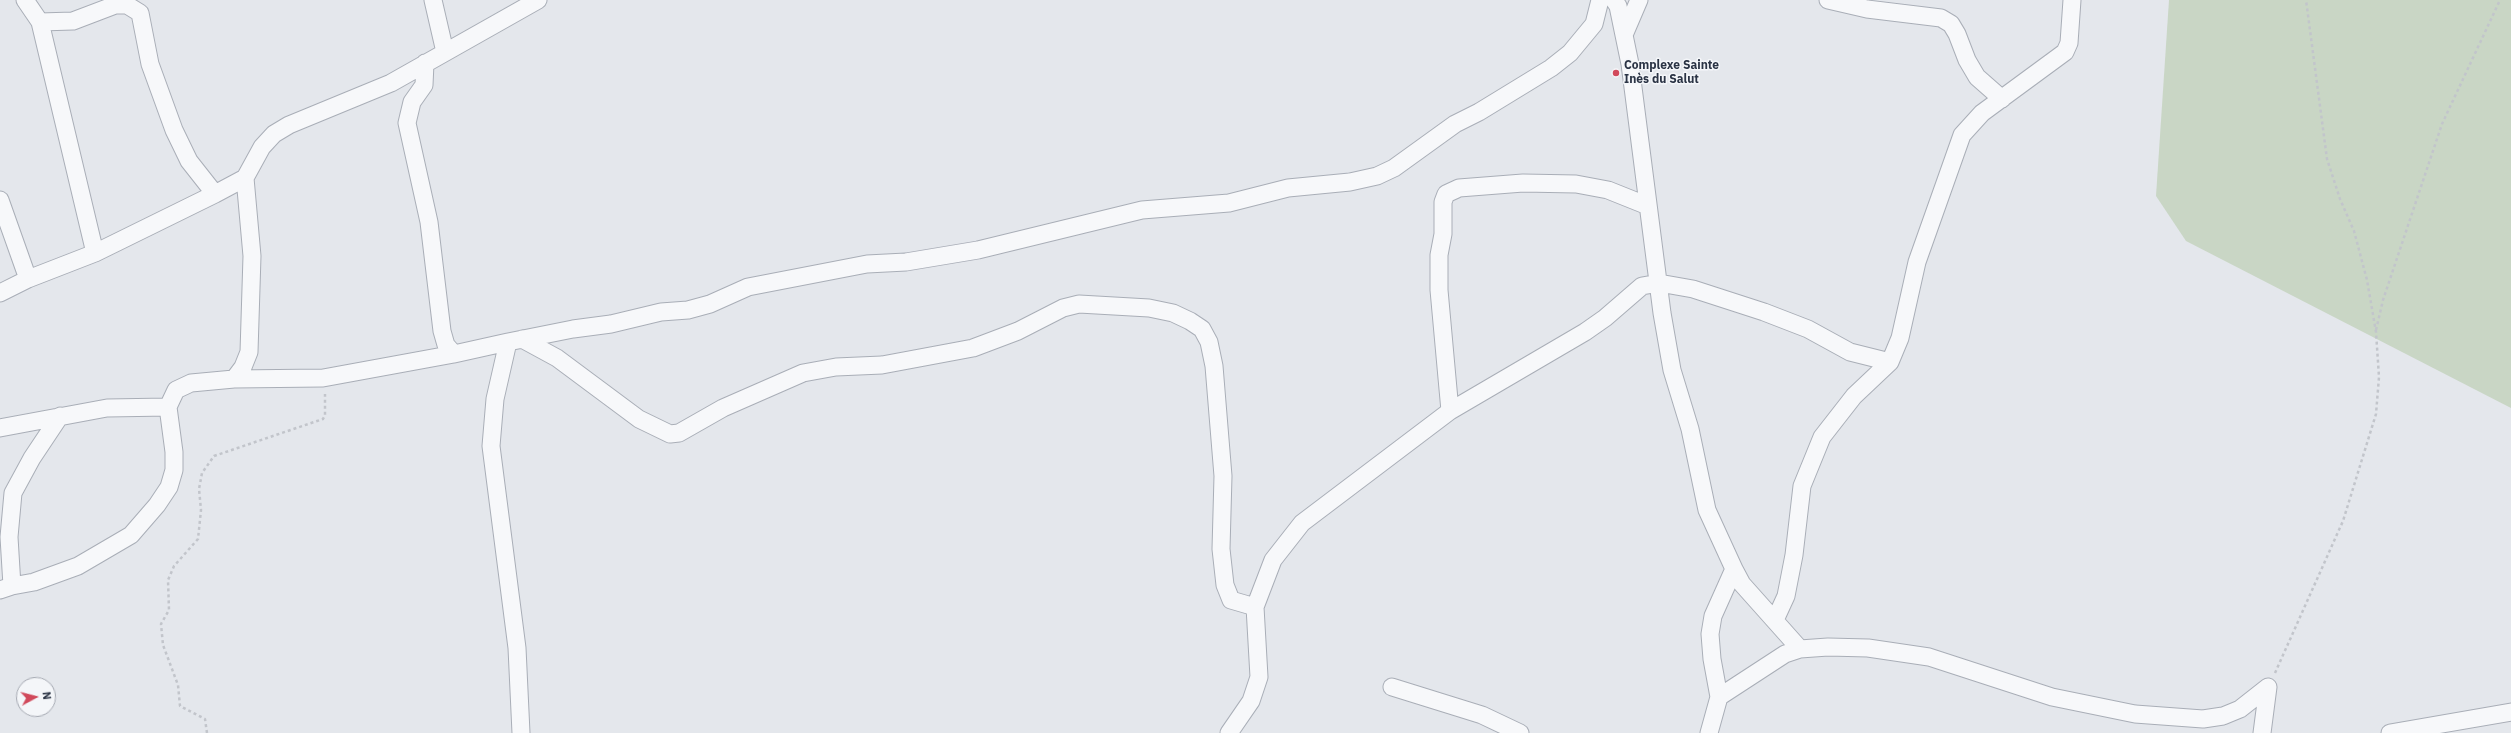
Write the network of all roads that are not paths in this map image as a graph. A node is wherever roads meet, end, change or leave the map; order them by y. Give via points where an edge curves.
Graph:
1 (25, 0) edge
2 (433, 0) edge
3 (538, 0) edge
4 (1600, 0) edge
5 (1614, 0) edge
6 (1639, 0) edge
7 (1828, 0) edge
8 (2072, 0) edge
9 (40, 22) junction
10 (1624, 35) junction
11 (445, 52) junction
12 (425, 63) junction
13 (2002, 99) junction
14 (245, 178) junction
15 (215, 194) junction
16 (0, 200) edge
17 (1648, 206) junction
18 (95, 253) junction
19 (28, 279) junction
20 (1659, 283) junction
21 (0, 293) edge
22 (515, 340) junction
23 (454, 354) junction
24 (1890, 362) junction
25 (234, 379) junction
26 (168, 407) junction
27 (1450, 411) junction
28 (60, 416) junction
29 (0, 428) edge
30 (1734, 569) junction
31 (6, 588) edge
32 (1255, 607) junction
33 (1775, 620) junction
34 (1800, 649) junction
35 (1392, 687) dead end
36 (1719, 697) junction
37 (2511, 712) edge
38 (521, 733) edge
39 (1229, 733) edge
40 (1520, 733) edge
41 (1709, 733) edge
42 (2262, 733) edge
43 (2390, 733) edge

1 - 9 street
2 - 11 street
3 - 11 street
4 - 22 street via 1594,24 1570,53 1551,68 1455,124 1394,168 1378,176 1350,182 1288,188 1229,203 1142,210 978,250 906,262 867,264 748,286 710,304 688,310 661,312 611,324
5 - 10 street via 1618,6
6 - 10 street
7 - 13 street via 1867,9 1941,18 1951,24 1977,77
8 - 13 street via 2070,43 2065,52
9 - 15 street via 73,21 115,5 127,5 140,13 150,64 174,130 189,161
9 - 18 street
10 - 17 street
11 - 12 street
12 - 14 street via 391,83 274,134 262,148
12 - 23 street via 424,85 412,102 408,113 408,128 429,222 442,331 446,345
13 - 24 street via 1982,114 1962,136 1917,262 1900,338
14 - 15 street
14 - 25 street via 252,256 249,352 243,367
15 - 18 street
16 - 19 street
17 - 20 street
17 - 27 street via 1608,190 1576,184 1523,183 1459,188 1446,194 1443,202 1444,234 1439,255 1439,290
18 - 19 street
19 - 21 street
20 - 24 street via 1693,289 1764,312 1808,329 1850,352
20 - 27 street via 1642,286 1606,318 1585,332
20 - 30 street via 1672,370 1690,429 1707,510
22 - 23 street
22 - 32 street via 557,358 639,419 670,434 679,433 743,399 803,373 836,367 882,365 974,348 1018,332 1063,308 1079,304 1149,308 1173,313 1202,329 1209,342 1214,366 1221,453 1221,549 1225,585 1231,600
22 - 38 street via 495,399 491,446 517,648
23 - 25 street via 323,378
24 - 33 street via 1854,396 1822,436 1802,486 1794,555 1786,596
25 - 26 street via 191,383 176,390
26 - 28 street via 107,408
26 - 31 street via 174,470 169,487 131,535 78,566 34,582
27 - 32 street via 1302,523 1273,560
28 - 29 street
28 - 31 street via 32,458 13,494
30 - 33 street via 1742,584
30 - 36 street via 1713,616 1710,634
32 - 39 street via 1259,677 1251,701
33 - 34 street
34 - 36 street via 1767,663
34 - 42 street via 1868,648 1929,657 2052,697 2160,717 2202,719 2223,716 2240,710 2268,687
35 - 40 street via 1482,715
36 - 41 street
37 - 43 street

